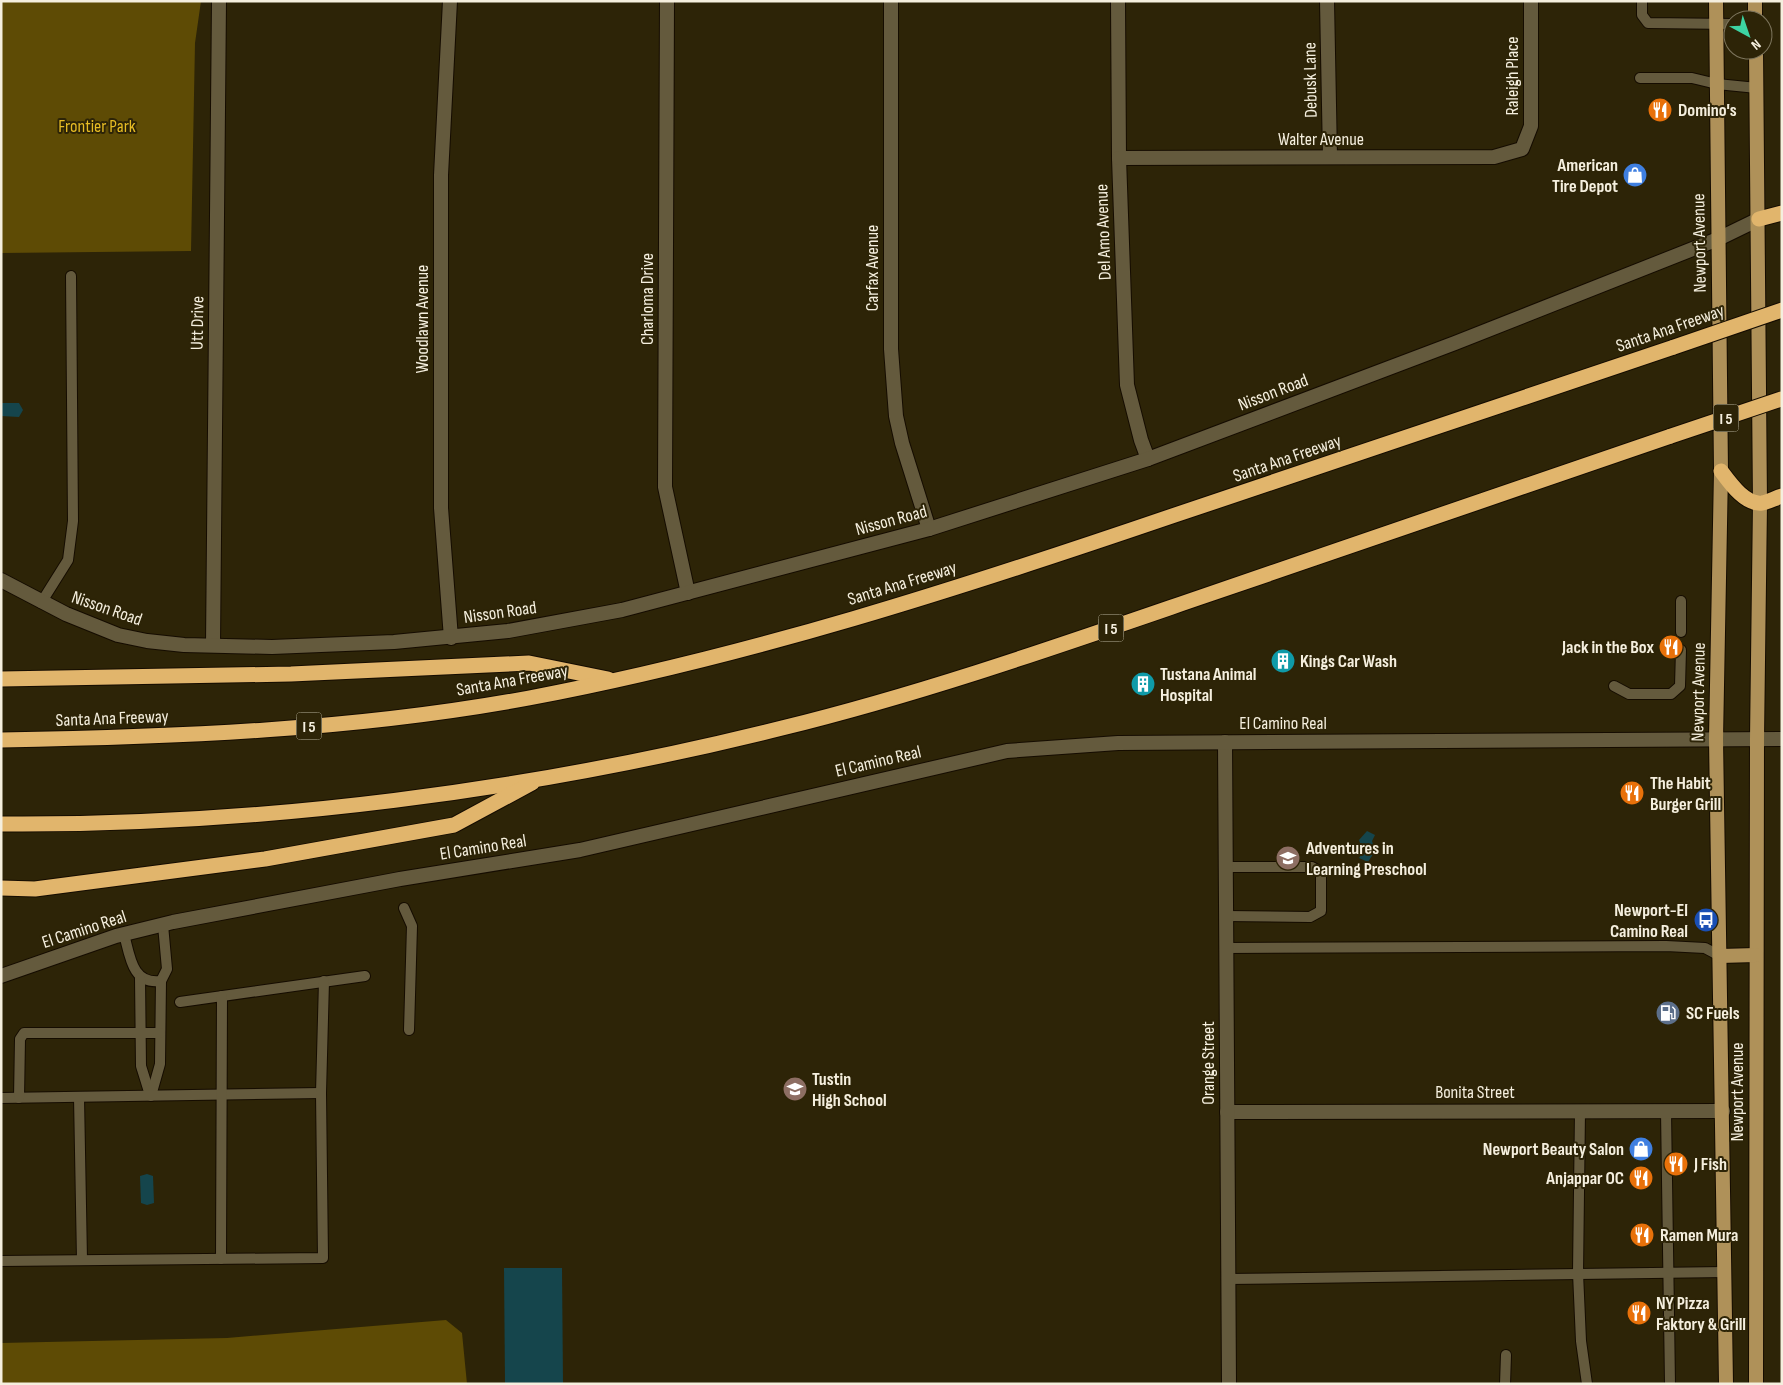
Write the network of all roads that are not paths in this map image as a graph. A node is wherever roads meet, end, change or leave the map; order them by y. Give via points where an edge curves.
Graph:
1 (219, 1) edge
2 (450, 1) edge
3 (667, 1) edge
4 (891, 1) edge
5 (1118, 1) edge
6 (1327, 1) edge
7 (1531, 1) edge
8 (1642, 1) edge
9 (1716, 1) edge
10 (1716, 24) junction
11 (1723, 24) edge
12 (1756, 60) edge
13 (1640, 78) dead end
14 (1717, 84) junction
15 (1756, 88) junction
16 (1522, 149) joint
17 (1330, 157) junction
18 (1119, 158) junction
19 (1782, 213) edge
20 (1759, 220) junction
21 (1718, 239) junction
22 (70, 276) dead end
23 (1782, 310) edge
24 (1781, 399) edge
25 (1148, 459) junction
26 (1721, 471) junction
27 (1782, 496) edge
28 (1760, 503) junction
29 (930, 529) junction
30 (1, 580) edge
31 (688, 594) junction
32 (1681, 601) dead end
33 (41, 603) junction
34 (1681, 632) dead end
35 (452, 638) junction
36 (213, 645) junction
37 (1681, 650) dead end
38 (1, 679) edge
39 (614, 681) junction
40 (1614, 686) dead end
41 (1716, 739) junction
42 (1757, 739) junction
43 (1782, 739) edge
44 (1, 740) edge
45 (1224, 742) junction
46 (540, 778) junction
47 (1, 824) edge
48 (1225, 867) junction
49 (1, 888) edge
50 (404, 908) dead end
51 (1226, 916) junction
52 (163, 925) junction
53 (124, 934) junction
54 (1226, 948) junction
55 (1756, 955) junction
56 (1720, 956) junction
57 (1, 976) edge
58 (365, 976) dead end
59 (140, 978) junction
60 (161, 980) junction
61 (324, 981) junction
62 (222, 996) junction
63 (180, 1002) dead end
64 (409, 1030) dead end
65 (141, 1034) junction
66 (160, 1034) junction
67 (321, 1093) junction
68 (222, 1095) junction
69 (151, 1096) junction
70 (79, 1097) junction
71 (1, 1098) edge
72 (18, 1098) junction
73 (1723, 1110) junction
74 (1580, 1111) junction
75 (1666, 1111) junction
76 (1227, 1112) junction
77 (221, 1259) junction
78 (82, 1260) junction
79 (1, 1261) edge
80 (1669, 1272) junction
81 (1725, 1272) junction
82 (1578, 1273) junction
83 (1228, 1278) junction
84 (1506, 1354) dead end
85 (1229, 1384) edge
86 (1505, 1384) edge
87 (1587, 1384) edge
88 (1670, 1384) edge
89 (1726, 1384) edge
90 (1756, 1384) edge

1 - 36 street, Utt Drive
2 - 35 street, Woodlawn Avenue via 441,175 440,508
3 - 31 street, Charloma Drive via 665,487
4 - 29 street, Carfax Avenue via 893,381 902,443
5 - 18 street, Del Amo Avenue
6 - 17 street, Debusk Lane
7 - 16 street, Raleigh Place via 1532,126
8 - 10 lane via 1642,15 1648,23
9 - 10 main road, Newport Avenue
10 - 11 lane
10 - 14 main road, Newport Avenue
12 - 15 main road, Newport Avenue
13 - 14 lane via 1692,78
14 - 15 lane
14 - 21 main road, Newport Avenue
15 - 20 main road, Newport Avenue
16 - 17 street, Walter Avenue via 1494,157
17 - 18 street, Walter Avenue
18 - 25 street, Del Amo Avenue via 1127,384
19 - 20 highway
20 - 21 street, Nisson Road
20 - 28 main road, Newport Avenue
21 - 25 street, Nisson Road via 1456,343
21 - 26 main road, Newport Avenue
22 - 33 lane via 73,522 68,560
23 - 39 highway, Santa Ana Freeway / I 5, bridge via 1040,561 752,648
24 - 46 highway, I 5, bridge via 1013,662 782,728 669,754
25 - 29 street, Nisson Road
26 - 28 highway via 1738,492
26 - 41 main road, Newport Avenue
27 - 28 highway
28 - 42 main road, Newport Avenue
29 - 31 street, Nisson Road
30 - 33 street, Nisson Road
31 - 35 street, Nisson Road via 605,614
32 - 34 lane
33 - 36 street, Nisson Road via 118,635 147,641
35 - 36 street, Nisson Road via 281,646
37 - 40 lane via 1680,686 1672,694 1629,694
38 - 39 highway via 291,674 529,663
39 - 44 highway, Santa Ana Freeway / I 5 via 526,699 401,717 257,730
41 - 42 street, El Camino Real
41 - 45 street, El Camino Real
41 - 56 main road, Newport Avenue
42 - 43 street, El Camino Real
42 - 55 main road, Newport Avenue
45 - 48 street, Orange Street
45 - 52 street, El Camino Real via 1118,743 1007,751 580,850 400,879
46 - 47 highway, I 5 via 379,801 223,818 96,824
46 - 49 highway via 454,825 265,859 35,889
48 - 51 street, Orange Street
48 - 51 lane via 1312,867 1321,872 1321,911 1318,914 1310,917
50 - 64 lane via 412,926
51 - 54 street, Orange Street
52 - 53 street, El Camino Real
52 - 60 lane via 167,969
53 - 57 street, El Camino Real
53 - 59 lane
54 - 56 lane via 1666,946 1705,948
54 - 76 street, Orange Street
55 - 56 main road
55 - 90 main road, Newport Avenue
56 - 73 main road, Newport Avenue
58 - 61 lane
59 - 60 lane via 150,982
59 - 65 lane
60 - 66 lane
61 - 62 lane
61 - 67 lane
62 - 63 lane
62 - 68 lane
65 - 66 lane
65 - 69 lane via 141,1066
65 - 72 lane via 24,1033 20,1039
66 - 69 lane via 160,1064
67 - 68 lane
67 - 77 lane via 323,1258
68 - 69 lane
68 - 77 lane
69 - 70 lane
70 - 72 lane
70 - 78 lane
71 - 72 lane
73 - 75 street, Bonita Street
73 - 81 main road, Newport Avenue
74 - 75 street, Bonita Street
74 - 76 street, Bonita Street
74 - 82 lane
75 - 80 lane
76 - 83 street, Orange Street
77 - 78 lane
78 - 79 lane
80 - 81 lane
80 - 82 lane
80 - 88 lane
81 - 89 main road, Newport Avenue
82 - 83 lane
82 - 87 lane via 1581,1341
83 - 85 street, Orange Street
84 - 86 lane

